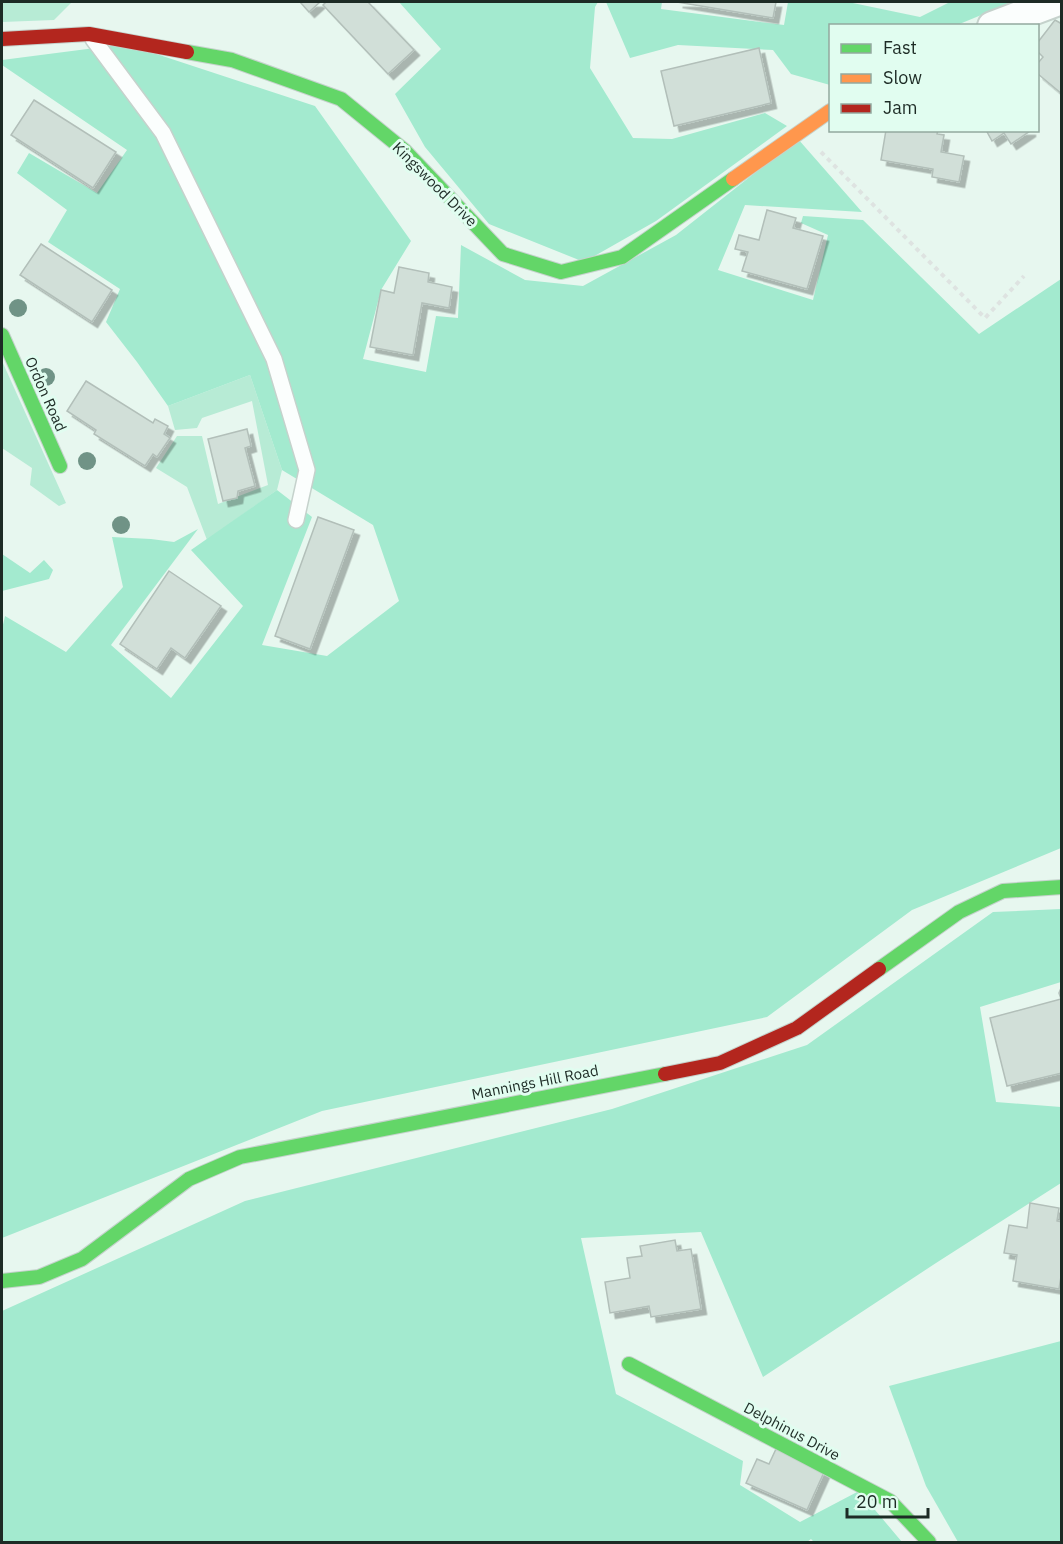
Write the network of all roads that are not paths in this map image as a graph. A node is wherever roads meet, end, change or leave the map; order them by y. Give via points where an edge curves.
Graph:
1 (1056, 2) edge
2 (997, 24) edge
3 (89, 34) junction
4 (2, 39) edge
5 (829, 112) edge
6 (2, 335) edge
7 (60, 466) dead end
8 (296, 520) dead end
9 (1062, 887) edge
10 (2, 1281) edge
11 (629, 1364) dead end
12 (929, 1542) edge

1 - 2 street
3 - 4 street, Kingswood Drive
3 - 5 street, Kingswood Drive via 232,60 341,99 405,151 503,254 561,272 622,257
3 - 8 lane via 163,133 274,359 306,470
6 - 7 street, Ordon Road
9 - 10 street, Mannings Hill Road via 1003,891 959,912 797,1028 720,1063 240,1157 189,1179 82,1259 39,1277
11 - 12 street, Delphinus Drive via 890,1501

